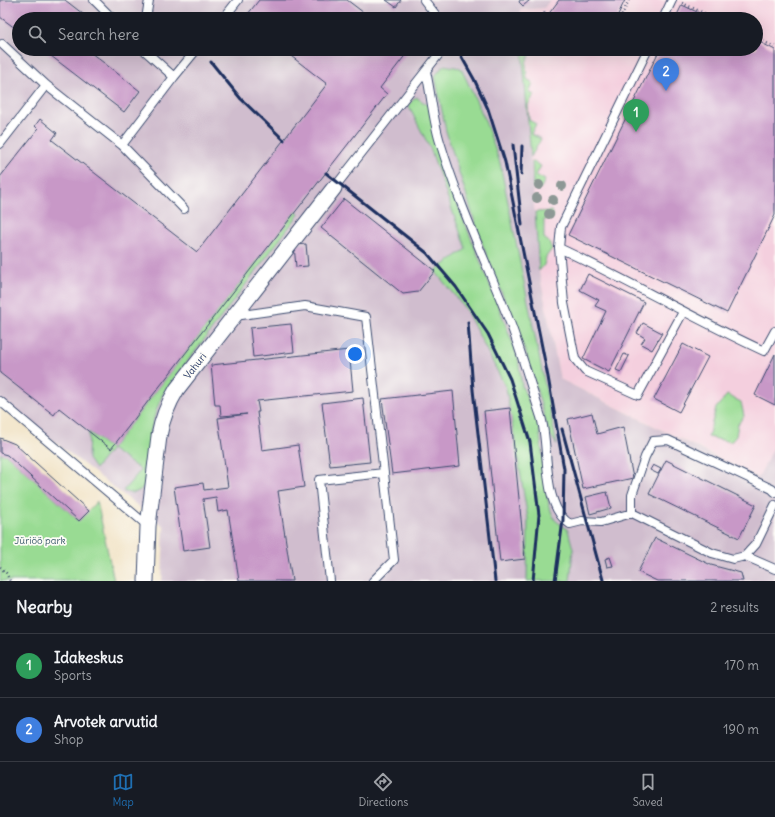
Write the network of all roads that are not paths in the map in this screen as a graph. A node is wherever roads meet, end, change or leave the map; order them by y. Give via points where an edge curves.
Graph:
1 (94, 0) edge
2 (149, 0) edge
3 (238, 0) edge
4 (424, 0) edge
5 (675, 3) edge
6 (106, 12) edge
7 (147, 12) edge
8 (229, 12) edge
9 (434, 12) edge
10 (668, 12) edge
11 (1, 45) edge
12 (12, 55) edge
13 (13, 56) edge
14 (151, 56) edge
15 (191, 56) edge
16 (438, 56) edge
17 (645, 56) edge
18 (426, 71) junction
19 (174, 77) junction
20 (46, 85) junction
21 (0, 144) edge
22 (122, 145) junction
23 (334, 188) joint
24 (184, 209) dead end
25 (559, 248) junction
26 (683, 312) junction
27 (233, 317) junction
28 (775, 331) edge
29 (0, 401) edge
30 (384, 474) junction
31 (775, 492) edge
32 (775, 505) edge
33 (632, 513) junction
34 (148, 526) junction
35 (745, 556) junction
36 (775, 569) edge
37 (146, 581) edge
38 (330, 581) edge
39 (373, 581) edge

1 - 6 lane
2 - 7 lane
3 - 8 lane
4 - 9 lane
5 - 10 lane
11 - 12 lane
13 - 20 lane
14 - 19 lane
15 - 19 lane
16 - 18 lane
17 - 25 lane via 561,227
18 - 23 lane
18 - 33 lane via 440,141 468,224 511,326 544,426 549,482 554,502 563,520 570,524 582,521 601,522
19 - 22 lane
20 - 21 lane
20 - 22 lane
22 - 24 lane
23 - 27 street, Vahuri
25 - 26 lane
25 - 26 lane via 564,303 575,359 585,371 638,395
26 - 28 lane via 764,351
27 - 30 lane via 305,306 366,317
27 - 34 street, Vahuri via 177,389 168,405 159,436
29 - 34 lane
30 - 38 lane via 319,480
30 - 39 lane via 394,560
31 - 33 lane via 668,440 653,441 632,495
32 - 35 lane via 756,544
33 - 35 lane via 712,553 733,560
34 - 37 street, Vahuri
35 - 36 lane

